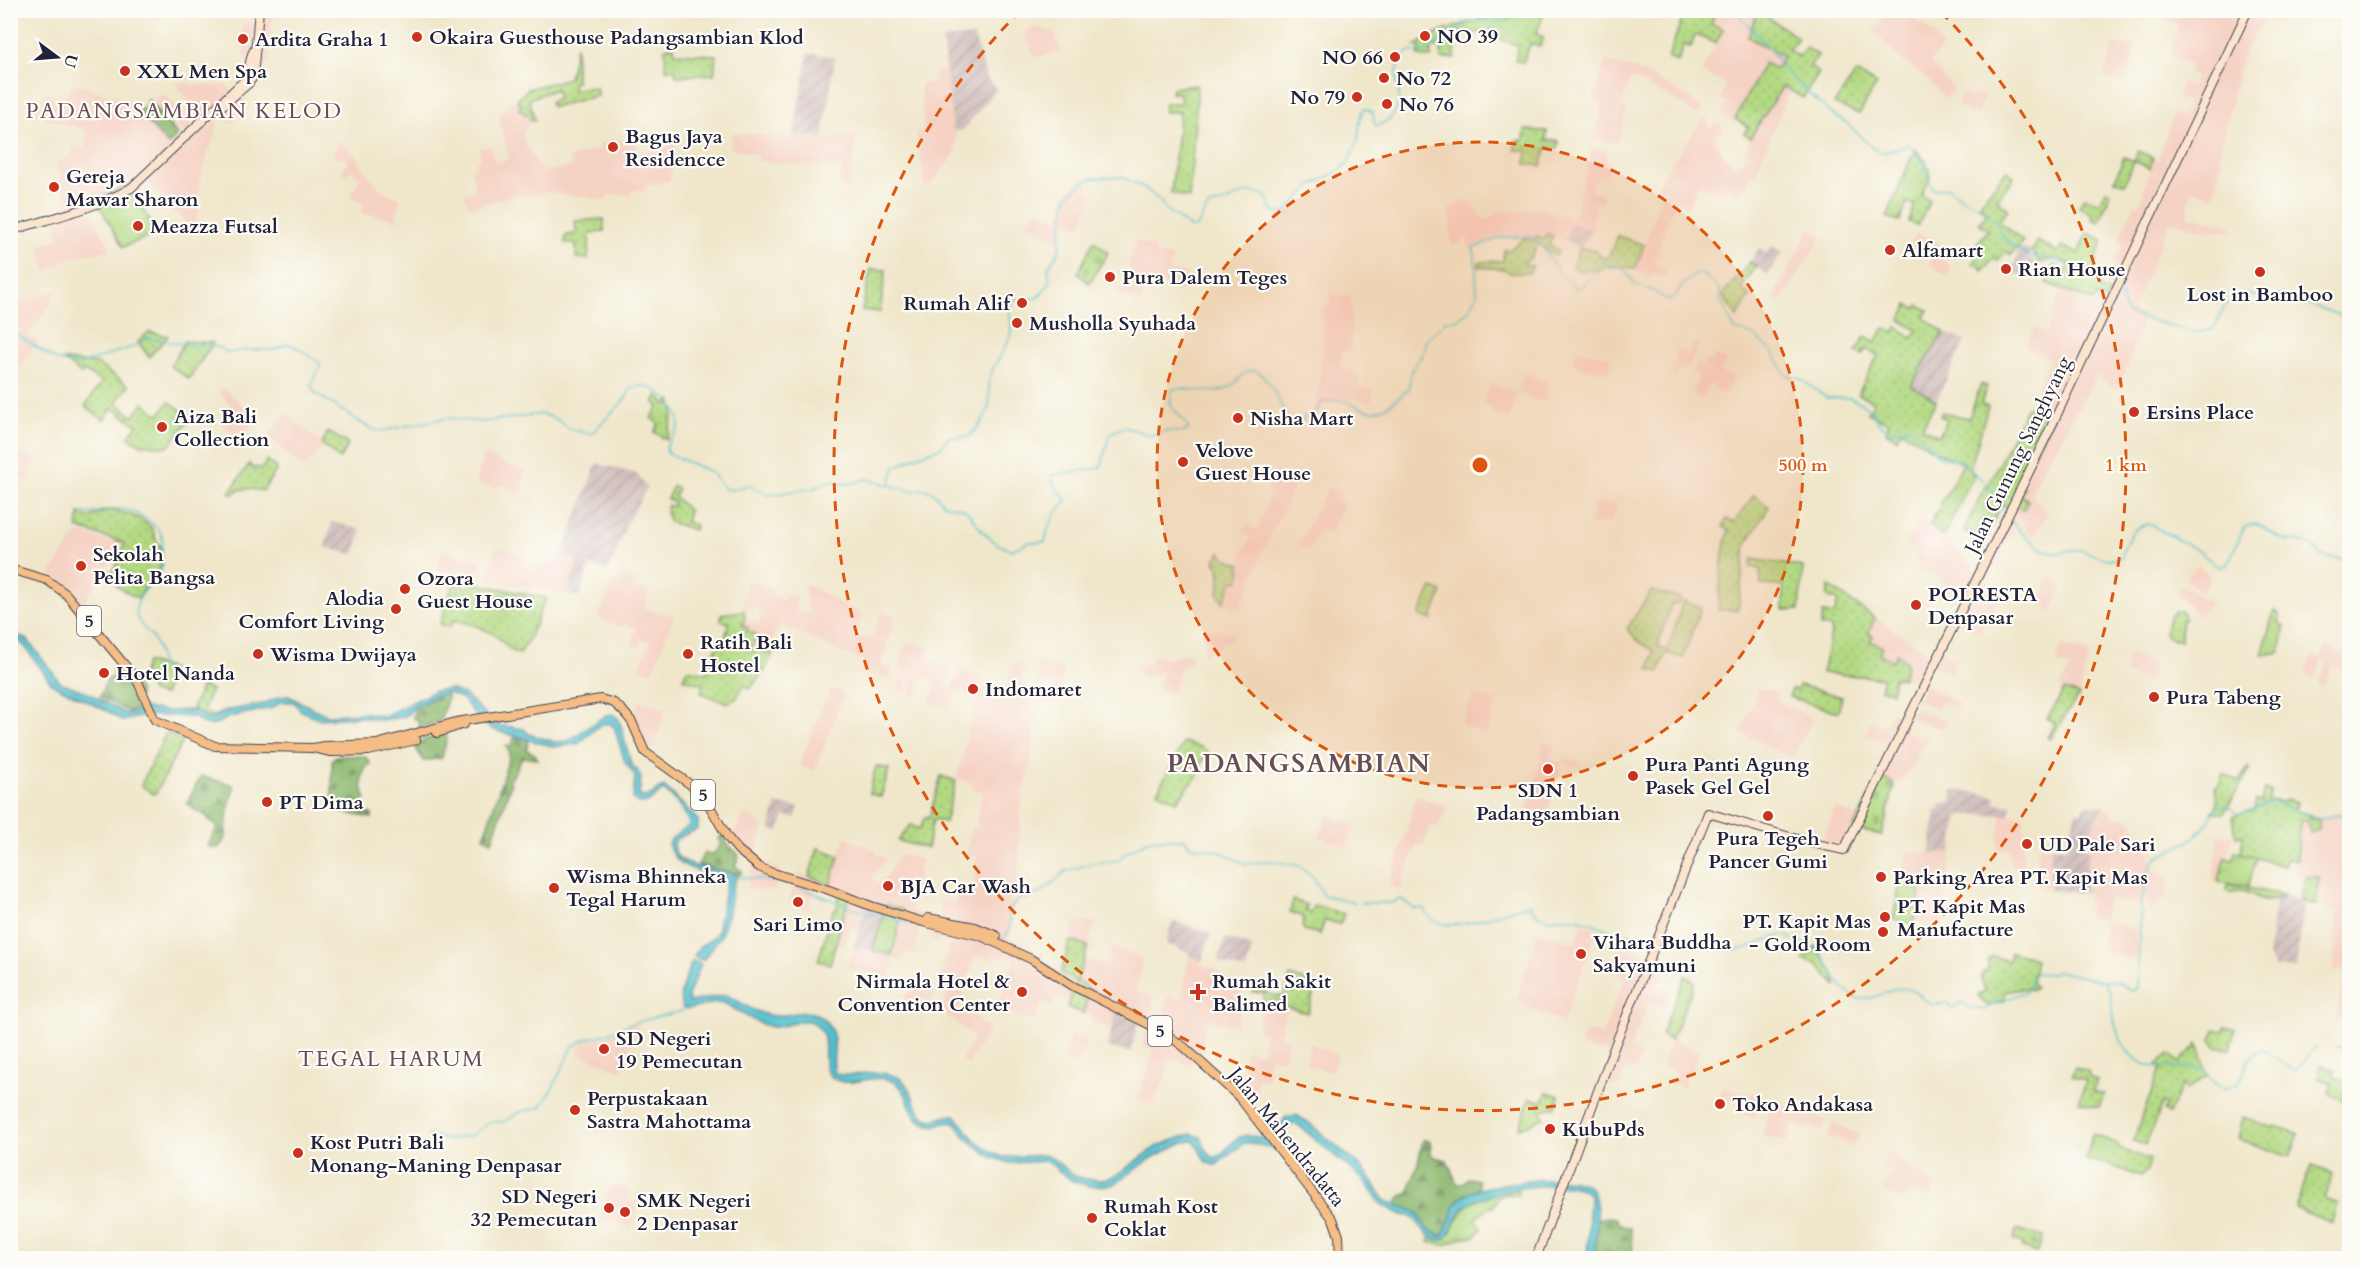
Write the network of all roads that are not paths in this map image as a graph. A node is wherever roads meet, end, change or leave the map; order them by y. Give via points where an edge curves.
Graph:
1 (259, 10) edge
2 (2248, 10) edge
3 (10, 231) edge
4 (10, 569) edge
5 (1340, 1258) edge
6 (1536, 1258) edge

1 - 3 main road via 251,80 131,188 87,208
2 - 6 main road, Jalan Gunung Sanghyang via 1844,850 1708,813
4 - 5 highway, Jalan Mahendradatta / 5 via 47,580 66,594 137,680 154,718 215,746 313,748 377,744 454,722 602,699 614,703 632,722 645,752 702,793 728,838 759,867 871,906 982,930 1022,950 1073,986 1160,1030 1183,1046 1239,1097 1333,1219

